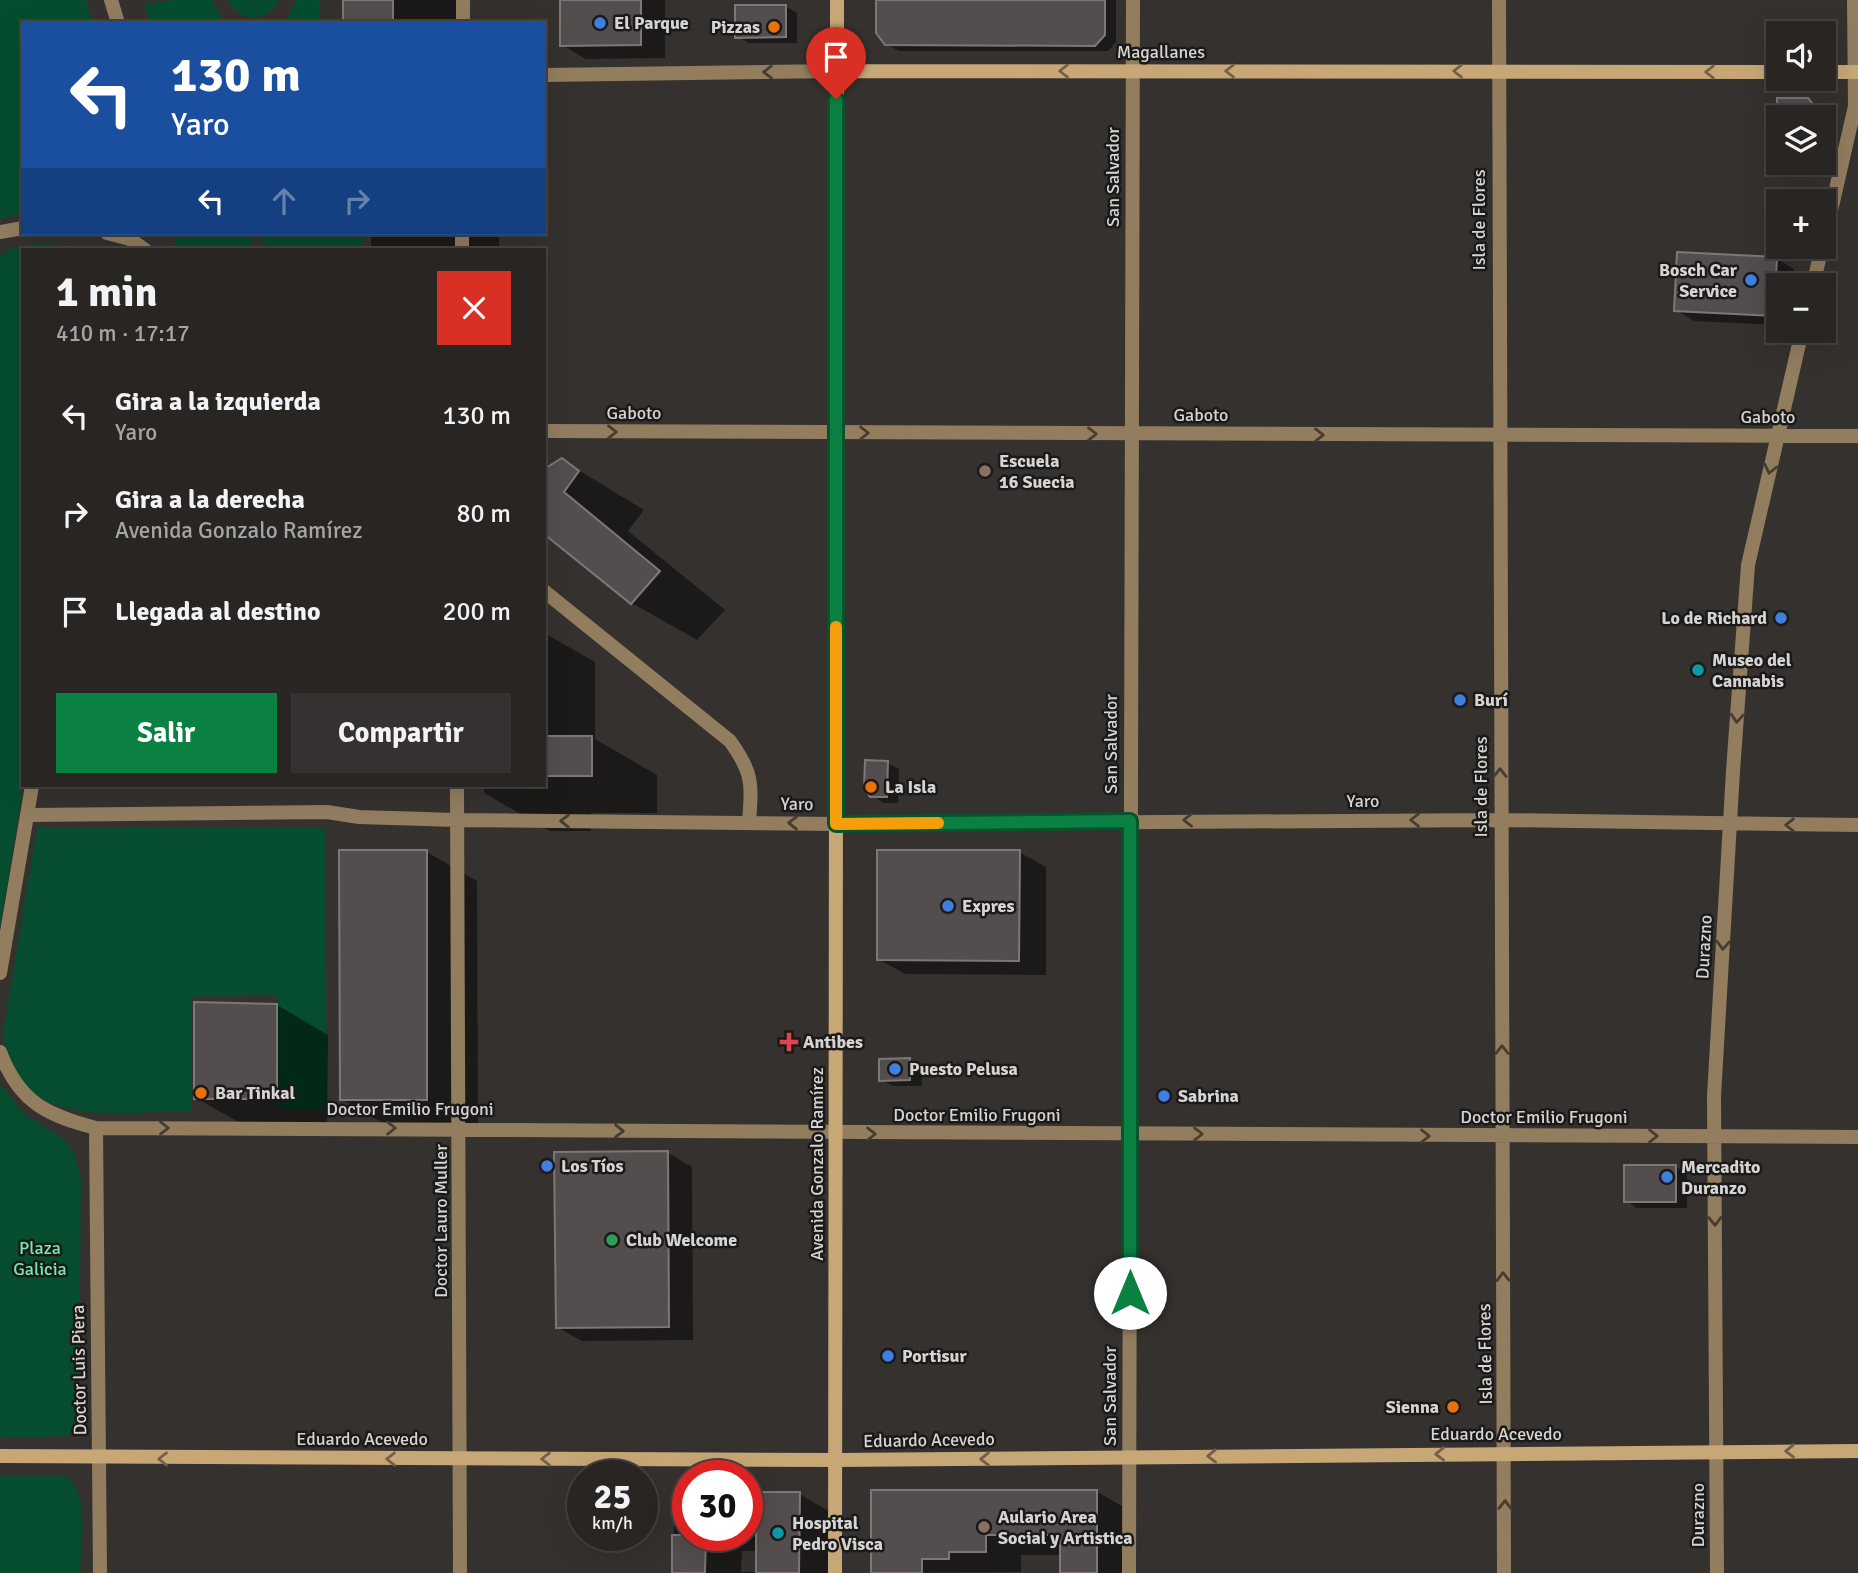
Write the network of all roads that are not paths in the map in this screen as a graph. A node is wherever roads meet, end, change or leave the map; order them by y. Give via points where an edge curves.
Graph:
1 (111, 0) edge
2 (463, 0) edge
3 (837, 0) edge
4 (1133, 0) edge
5 (1499, 0) edge
6 (1854, 0) edge
7 (116, 21) edge
8 (463, 21) edge
9 (836, 71) junction
10 (1132, 71) junction
11 (1498, 72) junction
12 (1766, 72) edge
13 (1836, 72) edge
14 (1856, 72) edge
15 (546, 75) edge
16 (1836, 189) edge
17 (21, 228) edge
18 (0, 232) edge
19 (112, 235) edge
20 (129, 241) edge
21 (1799, 343) edge
22 (546, 431) edge
23 (837, 433) junction
24 (1131, 434) junction
25 (1499, 435) junction
26 (1777, 436) junction
27 (1858, 436) edge
28 (546, 593) edge
29 (32, 787) edge
30 (457, 787) edge
31 (29, 815) junction
32 (457, 820) junction
33 (1500, 820) junction
34 (1130, 821) junction
35 (749, 822) junction
36 (836, 824) junction
37 (1730, 825) junction
38 (1858, 825) edge
39 (0, 972) edge
40 (0, 1052) edge
41 (96, 1128) junction
42 (460, 1128) junction
43 (836, 1134) junction
44 (1129, 1134) junction
45 (1502, 1136) junction
46 (1714, 1136) junction
47 (1858, 1137) edge
48 (1858, 1451) edge
49 (1718, 1452) junction
50 (1505, 1453) junction
51 (0, 1456) edge
52 (1130, 1457) junction
53 (99, 1459) junction
54 (459, 1459) junction
55 (835, 1460) junction
56 (100, 1573) edge
57 (460, 1573) edge
58 (835, 1573) edge
59 (1129, 1573) edge
60 (1504, 1573) edge
61 (1717, 1573) edge

1 - 7 street
2 - 8 street
3 - 9 street, Avenida Gonzalo Ramírez
4 - 10 street, San Salvador
5 - 11 street, Isla de Flores
6 - 14 street
10 -> 9 street, Magallanes
9 -> 15 street, Magallanes
9 - 23 street, Avenida Gonzalo Ramírez
11 -> 10 street, Magallanes
10 - 24 street, San Salvador
12 -> 11 street, Magallanes
11 - 25 street, Isla de Flores
13 - 14 street
14 - 16 street via 1855,106
17 - 18 street
19 - 20 street
21 - 26 street, Durazno
22 -> 23 street, Gaboto
23 -> 24 street, Gaboto
23 - 36 street, Avenida Gonzalo Ramírez
24 -> 25 street, Gaboto
24 - 34 street, San Salvador
25 - 26 street, Gaboto
33 -> 25 street, Isla de Flores
26 - 27 street, Gaboto
26 -> 37 street, Durazno via 1748,565
28 - 35 street via 730,741 748,765
29 - 31 street
30 - 32 street, Doctor Lauro Muller
31 - 32 street, Yaro via 327,812
31 - 39 street
35 -> 32 street, Yaro
32 - 42 street, Doctor Lauro Muller
33 -> 34 street, Yaro
33 - 37 street, Yaro
45 -> 33 street, Isla de Flores
34 - 36 street, Yaro
34 - 44 street, San Salvador
36 -> 35 street, Yaro
36 - 43 street, Avenida Gonzalo Ramírez
38 -> 37 street, Yaro
37 -> 46 street, Durazno
40 - 41 street via 22,1094 43,1110
41 -> 42 street, Doctor Emilio Frugoni
41 - 53 street, Doctor Luis Piera
42 -> 43 street, Doctor Emilio Frugoni
42 - 54 street, Doctor Lauro Muller
43 -> 44 street, Doctor Emilio Frugoni
43 - 55 street, Avenida Gonzalo Ramírez
44 -> 45 street, Doctor Emilio Frugoni
44 - 52 street, San Salvador
45 -> 46 street, Doctor Emilio Frugoni
50 -> 45 street, Isla de Flores
46 - 47 street, Doctor Emilio Frugoni
46 -> 49 street, Durazno
48 -> 49 street, Eduardo Acevedo
49 - 50 street, Eduardo Acevedo
49 - 61 street, Durazno
50 -> 52 street, Eduardo Acevedo
60 -> 50 street, Isla de Flores
51 - 53 street, Eduardo Acevedo
52 -> 55 street, Eduardo Acevedo
52 - 59 street, San Salvador
54 -> 53 street, Eduardo Acevedo
53 - 56 street, Doctor Luis Piera
55 -> 54 street, Eduardo Acevedo
54 - 57 street, Doctor Lauro Muller
55 - 58 street, Avenida Gonzalo Ramírez

